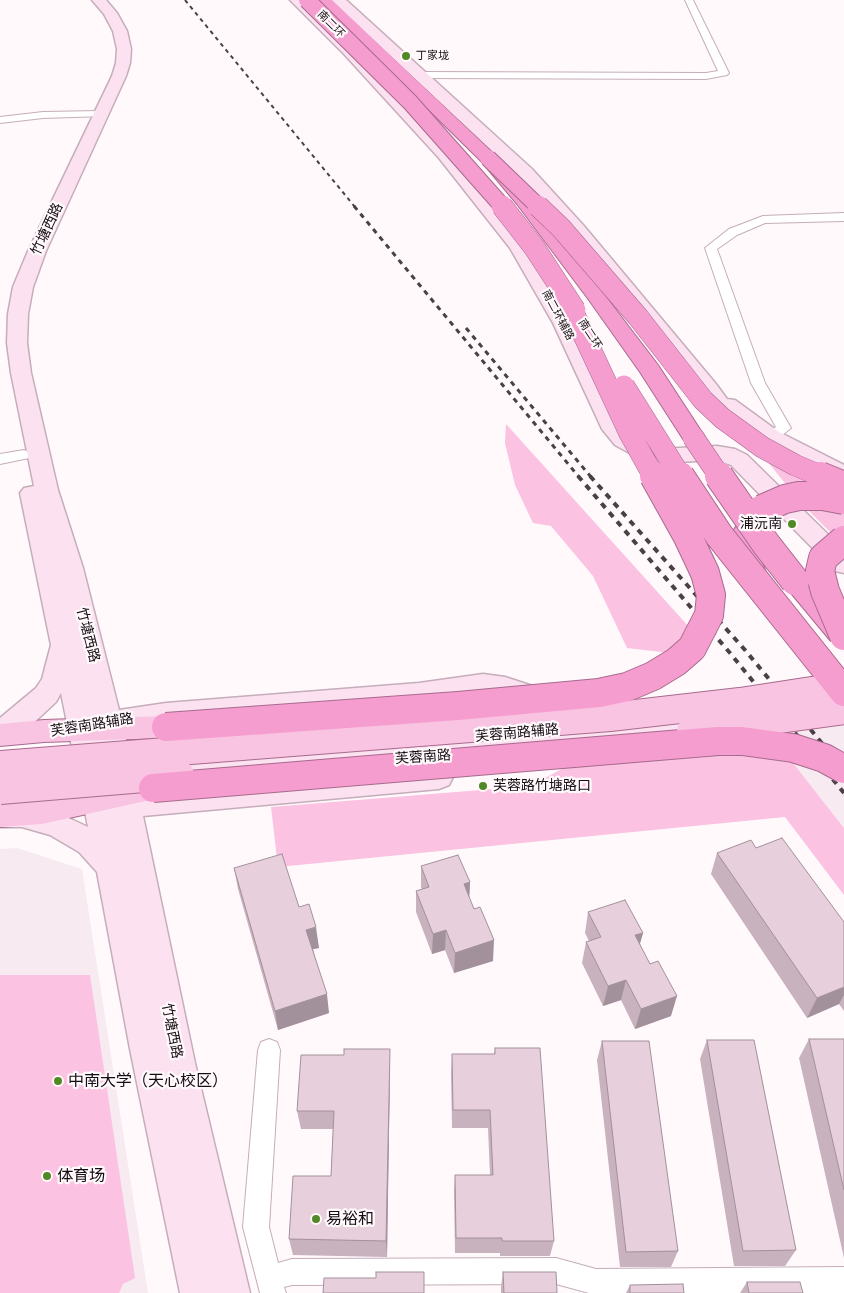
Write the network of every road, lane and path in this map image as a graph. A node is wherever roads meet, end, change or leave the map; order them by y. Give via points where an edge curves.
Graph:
1 (89, 0) edge
2 (99, 0) edge
3 (313, 0) edge
4 (338, 0) edge
5 (689, 0) edge
6 (421, 75) junction
7 (97, 114) junction
8 (0, 120) edge
9 (488, 158) junction
10 (844, 217) edge
11 (565, 295) junction
12 (709, 388) junction
13 (771, 437) junction
14 (24, 455) junction
15 (0, 459) edge
16 (844, 474) edge
17 (844, 486) edge
18 (844, 500) edge
19 (844, 540) edge
20 (844, 553) edge
21 (844, 564) edge
22 (757, 582) junction
23 (844, 637) edge
24 (63, 644) junction
25 (844, 686) edge
26 (844, 692) edge
27 (844, 710) edge
28 (735, 715) dead end
29 (166, 727) joint
30 (600, 730) junction
31 (101, 731) junction
32 (0, 733) edge
33 (0, 765) edge
34 (844, 769) edge
35 (0, 790) edge
36 (120, 797) junction
37 (0, 815) edge
38 (125, 866) junction
39 (269, 1050) dead end
40 (844, 1280) edge
41 (271, 1286) edge
42 (200, 1293) edge
43 (230, 1293) edge

1 - 7 street, 竹塘西路 via 112,32 116,49 110,79
2 - 7 street, 竹塘西路 via 120,31 124,49 119,76
3 - 9 highway, 南二环 via 448,118
3 - 11 highway, 南二环, bridge via 492,192
3 - 21 street, 南二环辅路 via 349,51 445,155 518,246 564,323 612,429 623,440 658,456 717,453 739,460
4 - 6 street
5 - 6 street via 724,72 706,76
6 - 12 street via 526,173 578,230
7 - 8 street
7 - 14 street, 竹塘西路 via 21,267 6,319 11,384
7 - 31 street, 竹塘西路 via 26,278 18,314 17,343 46,490 71,568 100,686 110,699
9 - 17 highway, bridge via 561,228 722,418 794,465
9 - 23 highway, 南二环, bridge via 650,370 766,544
10 - 13 street via 763,220 733,232 711,248 758,383 784,428
11 - 22 highway, 南二环, bridge via 719,535
11 - 29 highway, bridge via 630,434 705,573 711,595 709,615 692,648 653,676 599,693
12 - 13 street via 734,411
12 - 20 street via 775,484
13 - 16 street
14 - 15 street
14 - 24 street, 竹塘西路
18 - 22 highway, bridge via 808,495 785,499 762,509 753,517 745,543
19 - 23 highway, bridge via 823,558 820,571
22 - 26 highway, 南二环, bridge
24 - 31 street, 竹塘西路
24 - 32 street via 55,679 46,695
25 - 33 main road, 芙蓉南路, bridge via 600,718
27 - 35 main road, 芙蓉南路, bridge via 732,727 556,746
28 - 30 street, 芙蓉南路辅路
29 - 31 main road
30 - 31 street, 芙蓉南路辅路 via 179,759 148,756
30 - 31 street, 芙蓉南路辅路 via 506,686 483,684
30 - 36 street, 芙蓉南路辅路 via 567,743 534,764 513,770
31 - 32 main road
31 - 36 street, 竹塘西路
34 - 36 highway, bridge via 824,758 793,748 718,741
36 - 37 main road
36 - 38 street, 竹塘西路
36 - 38 street via 140,830
37 - 38 street via 22,815 58,825
38 - 42 street, 竹塘西路 via 147,1049
38 - 43 street, 竹塘西路 via 178,1063
39 - 41 street via 256,1227
40 - 41 street via 596,1282 556,1271 292,1272

